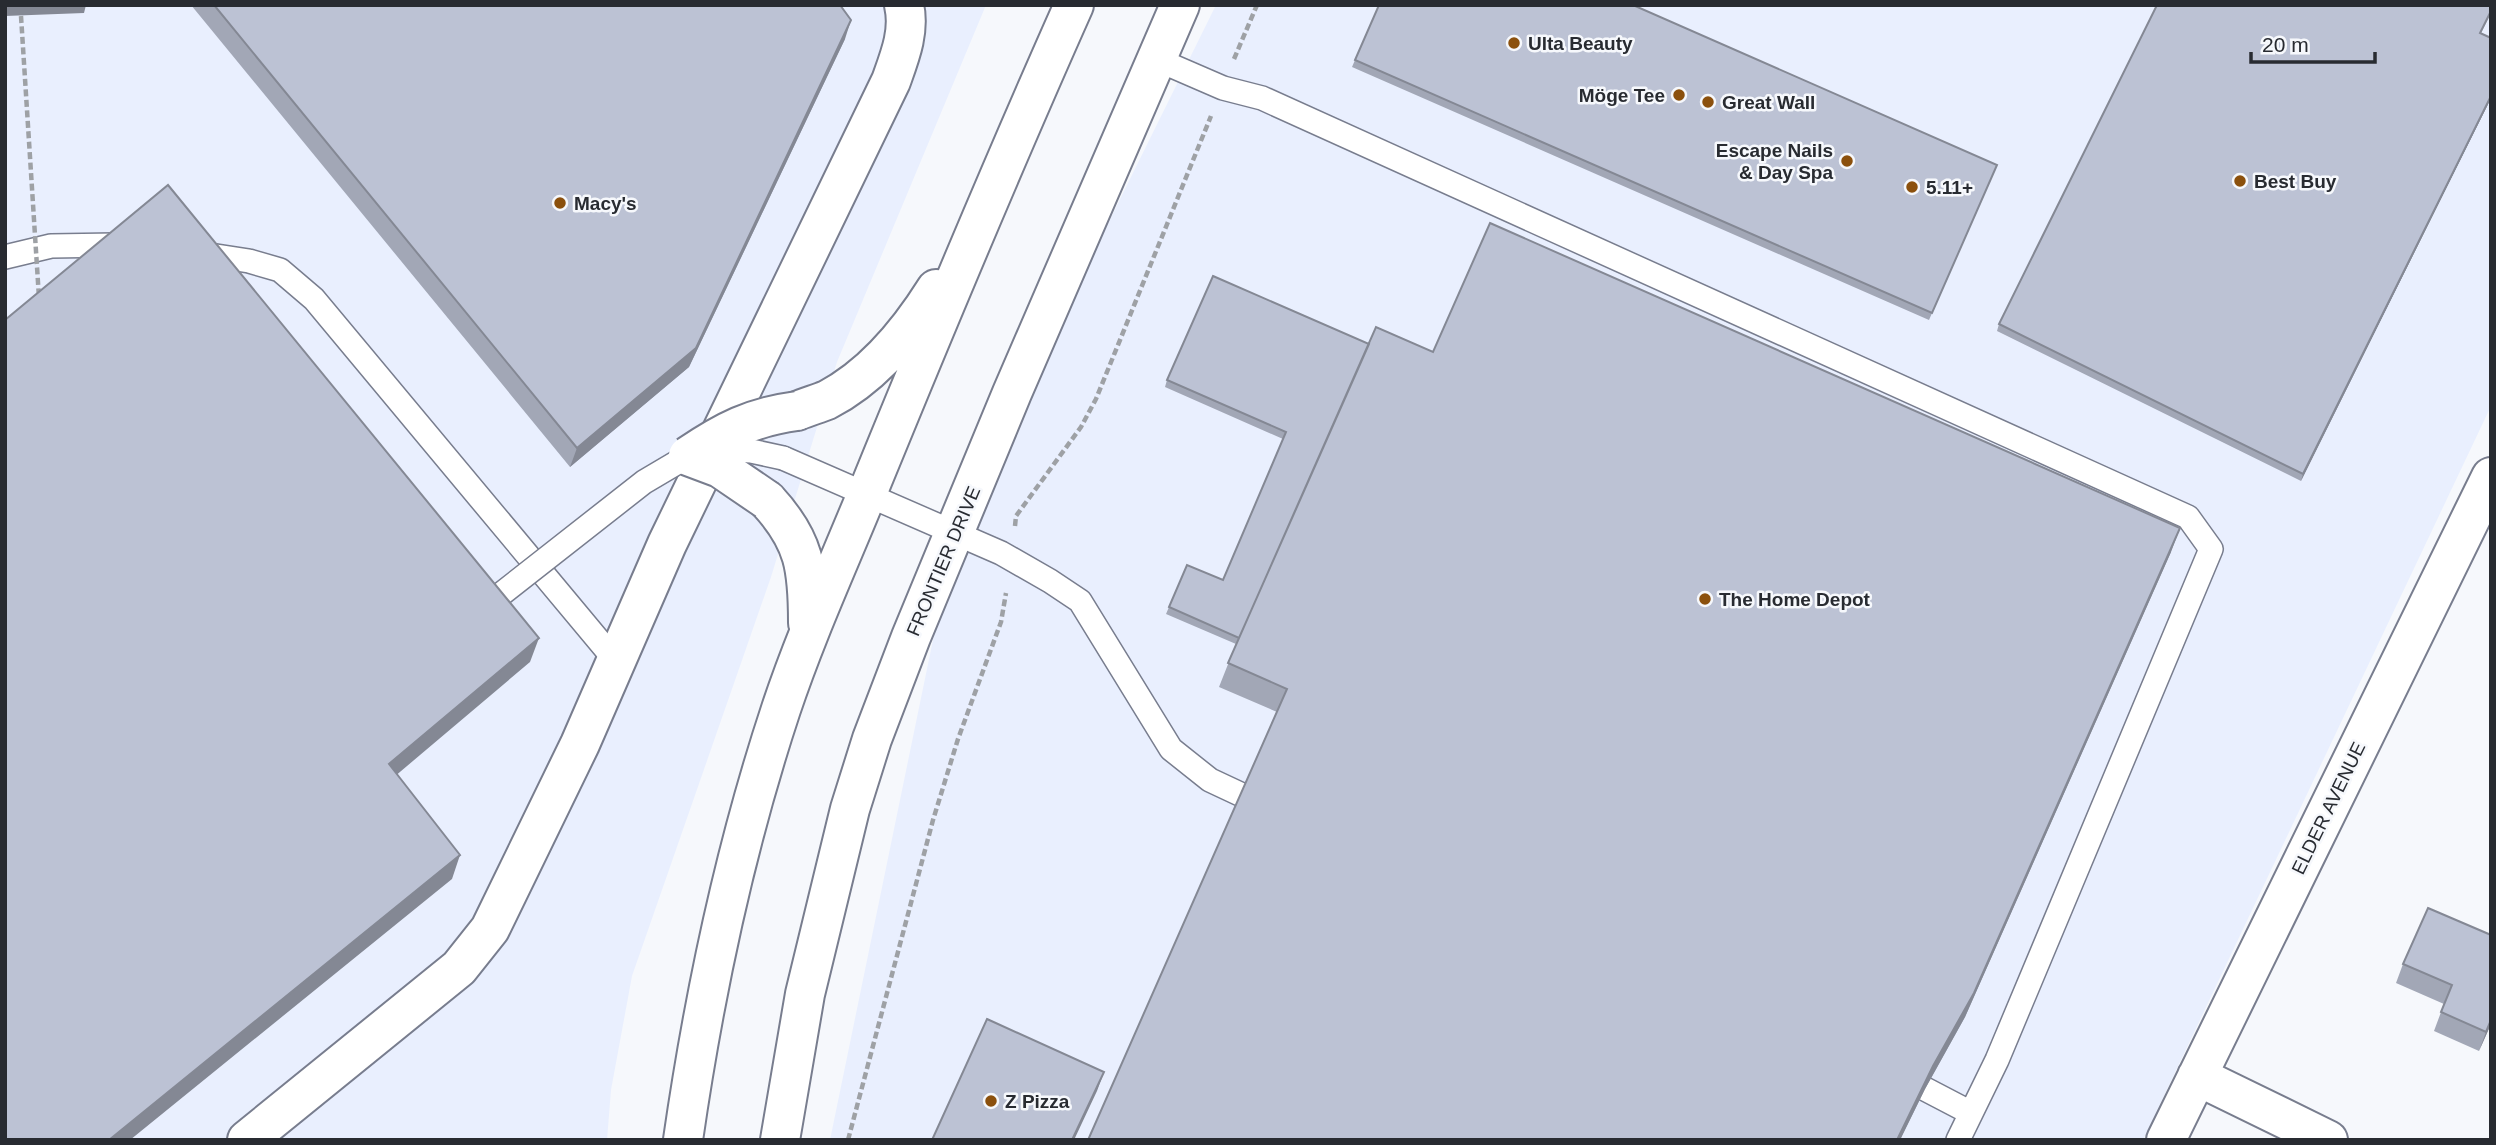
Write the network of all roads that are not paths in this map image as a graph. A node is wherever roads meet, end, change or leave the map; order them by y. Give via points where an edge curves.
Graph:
1 (904, 5) edge
2 (1074, 5) edge
3 (1180, 5) edge
4 (1156, 59) junction
5 (987, 207) junction
6 (115, 246) edge
7 (196, 253) edge
8 (5, 257) edge
9 (688, 456) junction
10 (2491, 477) edge
11 (867, 494) junction
12 (955, 533) junction
13 (486, 606) edge
14 (808, 638) junction
15 (615, 660) junction
16 (1242, 795) edge
17 (2197, 1076) junction
18 (1925, 1089) edge
19 (1971, 1113) junction
20 (247, 1140) edge
21 (683, 1140) edge
22 (780, 1140) edge
23 (1958, 1140) edge
24 (2166, 1140) edge
25 (2328, 1140) edge

1 - 15 main road via 903,47 891,81
2 - 5 main road
3 - 4 main road, FRONTIER DRIVE
4 - 12 main road, FRONTIER DRIVE
4 - 19 lane via 1223,88 1262,97 2188,517 2211,549
5 - 9 main road, bridge via 929,301 894,346 861,378 826,400 797,411 765,415 721,434
5 - 11 main road
6 - 8 lane via 51,246
7 - 15 lane via 280,270 314,299
9 - 11 lane, bridge via 718,449 751,451 783,458
9 - 13 lane, bridge via 644,482
9 - 14 main road, bridge via 720,468 767,500 785,521 799,545 808,579
10 - 17 main road, ELDER AVENUE
11 - 12 lane
11 - 14 main road
12 - 16 lane via 1001,553 1080,601 1171,749 1210,780
12 - 22 main road, FRONTIER DRIVE via 901,662 850,809 805,994
14 - 21 main road via 781,708 735,876 711,973
15 - 20 main road via 580,744 490,929 459,968
17 - 24 main road, ELDER AVENUE
17 - 25 main road
18 - 19 lane
19 - 23 lane

